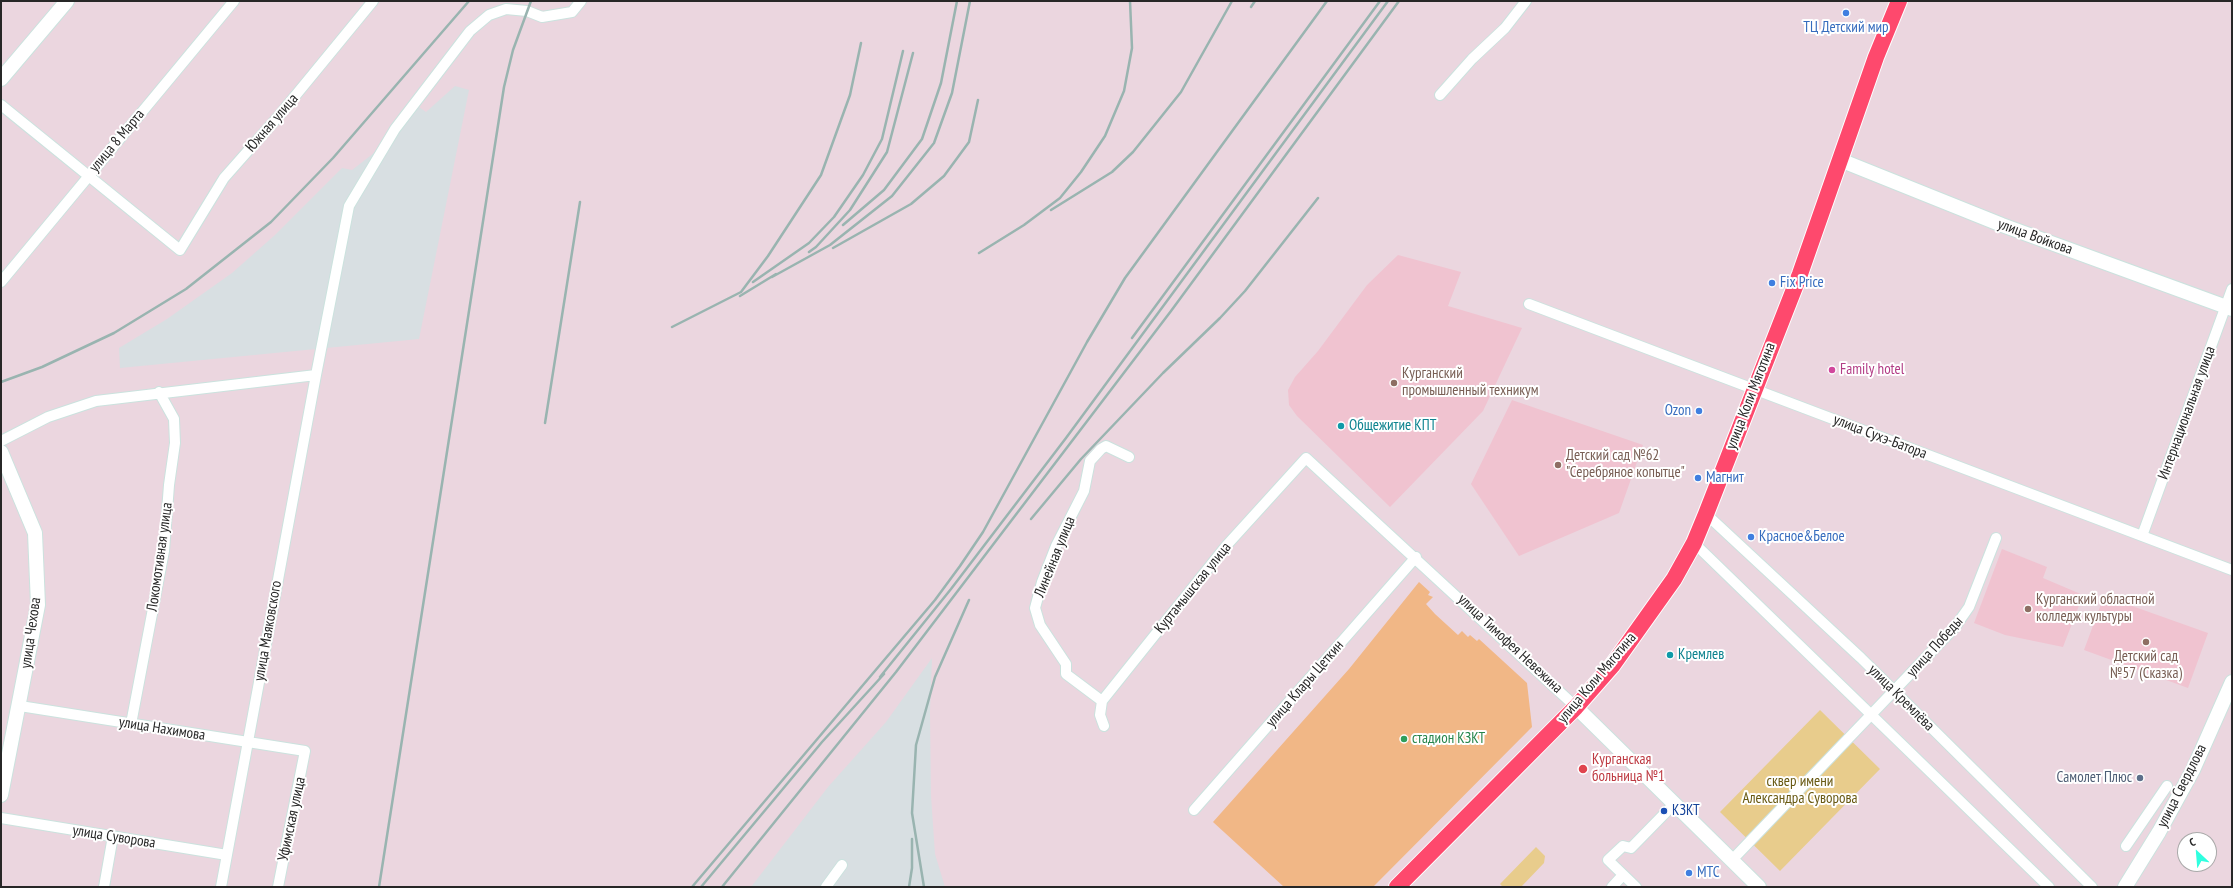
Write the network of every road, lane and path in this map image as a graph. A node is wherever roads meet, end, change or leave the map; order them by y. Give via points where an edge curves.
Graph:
1 (66, 1) edge
2 (234, 1) edge
3 (372, 1) edge
4 (581, 1) edge
5 (1526, 1) edge
6 (1899, 1) edge
7 (1, 79) edge
8 (1440, 95) dead end
9 (1, 105) edge
10 (1840, 160) junction
11 (88, 176) junction
12 (1, 282) edge
13 (2232, 289) edge
14 (1529, 304) dead end
15 (2229, 308) edge
16 (316, 375) junction
17 (1754, 389) junction
18 (159, 392) junction
19 (1, 441) edge
20 (1, 452) edge
21 (1129, 457) dead end
22 (1306, 458) joint
23 (1706, 514) junction
24 (2142, 536) junction
25 (1996, 538) dead end
26 (1694, 543) junction
27 (1416, 557) junction
28 (2232, 570) edge
29 (2232, 682) edge
30 (1895, 691) junction
31 (1102, 701) junction
32 (20, 706) junction
33 (1576, 707) junction
34 (1871, 715) junction
35 (131, 724) junction
36 (1104, 726) dead end
37 (248, 742) junction
38 (306, 751) joint
39 (2167, 786) dead end
40 (1, 795) edge
41 (1674, 804) junction
42 (1194, 810) dead end
43 (1, 818) edge
44 (113, 836) junction
45 (2126, 846) dead end
46 (227, 855) junction
47 (1732, 860) junction
48 (842, 865) dead end
49 (1624, 875) junction
50 (104, 887) edge
51 (221, 887) edge
52 (278, 887) edge
53 (826, 887) edge
54 (1397, 887) edge
55 (1612, 887) edge
56 (1636, 887) edge
57 (1759, 887) edge
58 (2049, 887) edge
59 (2092, 887) edge
60 (2125, 887) edge

1 - 7 street
2 - 11 street, улица 8 Марта
3 - 11 street, Южная улица via 277,118 224,178 180,250
4 - 16 street, улица Маяковского via 572,12 542,17 527,11 506,9 489,15 470,31 394,129 349,206
5 - 8 street
6 - 10 main road, улица Коли Мяготина via 1876,57
9 - 11 street
10 - 15 street, улица Войкова via 2002,225
10 - 17 main road, улица Коли Мяготина via 1800,274
11 - 12 street, улица 8 Марта
13 - 15 street, Интернациональная улица
14 - 17 street, улица Сухэ-Батора
15 - 24 street, Интернациональная улица
16 - 18 street
16 - 37 street, улица Маяковского
17 - 23 main road, улица Коли Мяготина
17 - 24 street, улица Сухэ-Батора
18 - 19 street via 96,401 48,417
18 - 35 street, Локомотивная улица via 174,419 175,442 164,551
20 - 32 street, улица Чехова via 35,533 38,605
21 - 31 street, Линейная улица via 1106,446 1090,461 1084,491 1056,546 1035,608 1040,626 1066,664 1066,674
22 - 27 street, улица Тимофея Невежина
22 - 31 street, Куртамышская улица via 1226,546
23 - 26 main road, улица Коли Мяготина
23 - 30 street, улица Кремлёва
24 - 28 street, улица Сухэ-Батора
25 - 30 street, улица Победы via 1969,607 1955,627
26 - 33 main road, улица Коли Мяготина via 1658,602 1612,666
26 - 34 street
27 - 33 street, улица Тимофея Невежина
27 - 42 street, улица Клары Цеткин
29 - 60 street, улица Свердлова via 2193,770
30 - 34 street, улица Победы
30 - 59 street, улица Кремлёва
31 - 36 street via 1100,716
32 - 35 street, улица Нахимова
32 - 40 street, улица Чехова
33 - 41 street, улица Тимофея Невежина
33 - 54 main road, улица Коли Мяготина
34 - 47 street, улица Победы
34 - 58 street
35 - 37 street, улица Нахимова
37 - 38 street, улица Нахимова
37 - 46 street, улица Маяковского
38 - 52 street, Уфимская улица
39 - 45 street
41 - 47 street, улица Тимофея Невежина
41 - 49 street via 1631,848 1623,846 1608,860
43 - 44 street, улица Суворова
44 - 46 street, улица Суворова
44 - 50 street
46 - 51 street, улица Маяковского
47 - 57 street, улица Тимофея Невежина
48 - 53 street
49 - 55 street
49 - 56 street

